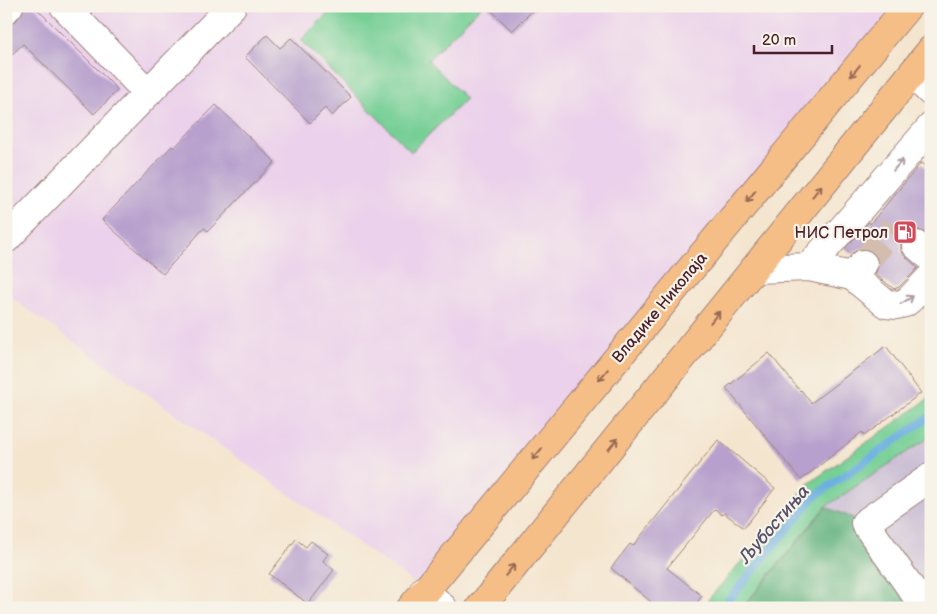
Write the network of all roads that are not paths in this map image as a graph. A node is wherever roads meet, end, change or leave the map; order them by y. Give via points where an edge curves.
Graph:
1 (9, 6) edge
2 (64, 6) edge
3 (232, 6) edge
4 (908, 6) edge
5 (6, 9) edge
6 (931, 50) edge
7 (921, 83) edge
8 (148, 93) junction
9 (931, 127) edge
10 (6, 239) edge
11 (810, 267) junction
12 (754, 269) junction
13 (931, 277) edge
14 (931, 477) edge
15 (426, 602) edge
16 (927, 606) edge
17 (480, 608) edge

1 - 5 lane
2 - 8 lane
3 - 8 lane
4 -> 15 main road, Владике Николаја
6 - 7 main road
12 -> 7 main road
8 - 10 lane
11 -> 9 lane via 873,208
11 - 12 lane
11 -> 13 lane via 857,270 886,304 897,305 910,299
17 -> 12 main road
14 - 16 lane via 865,523

